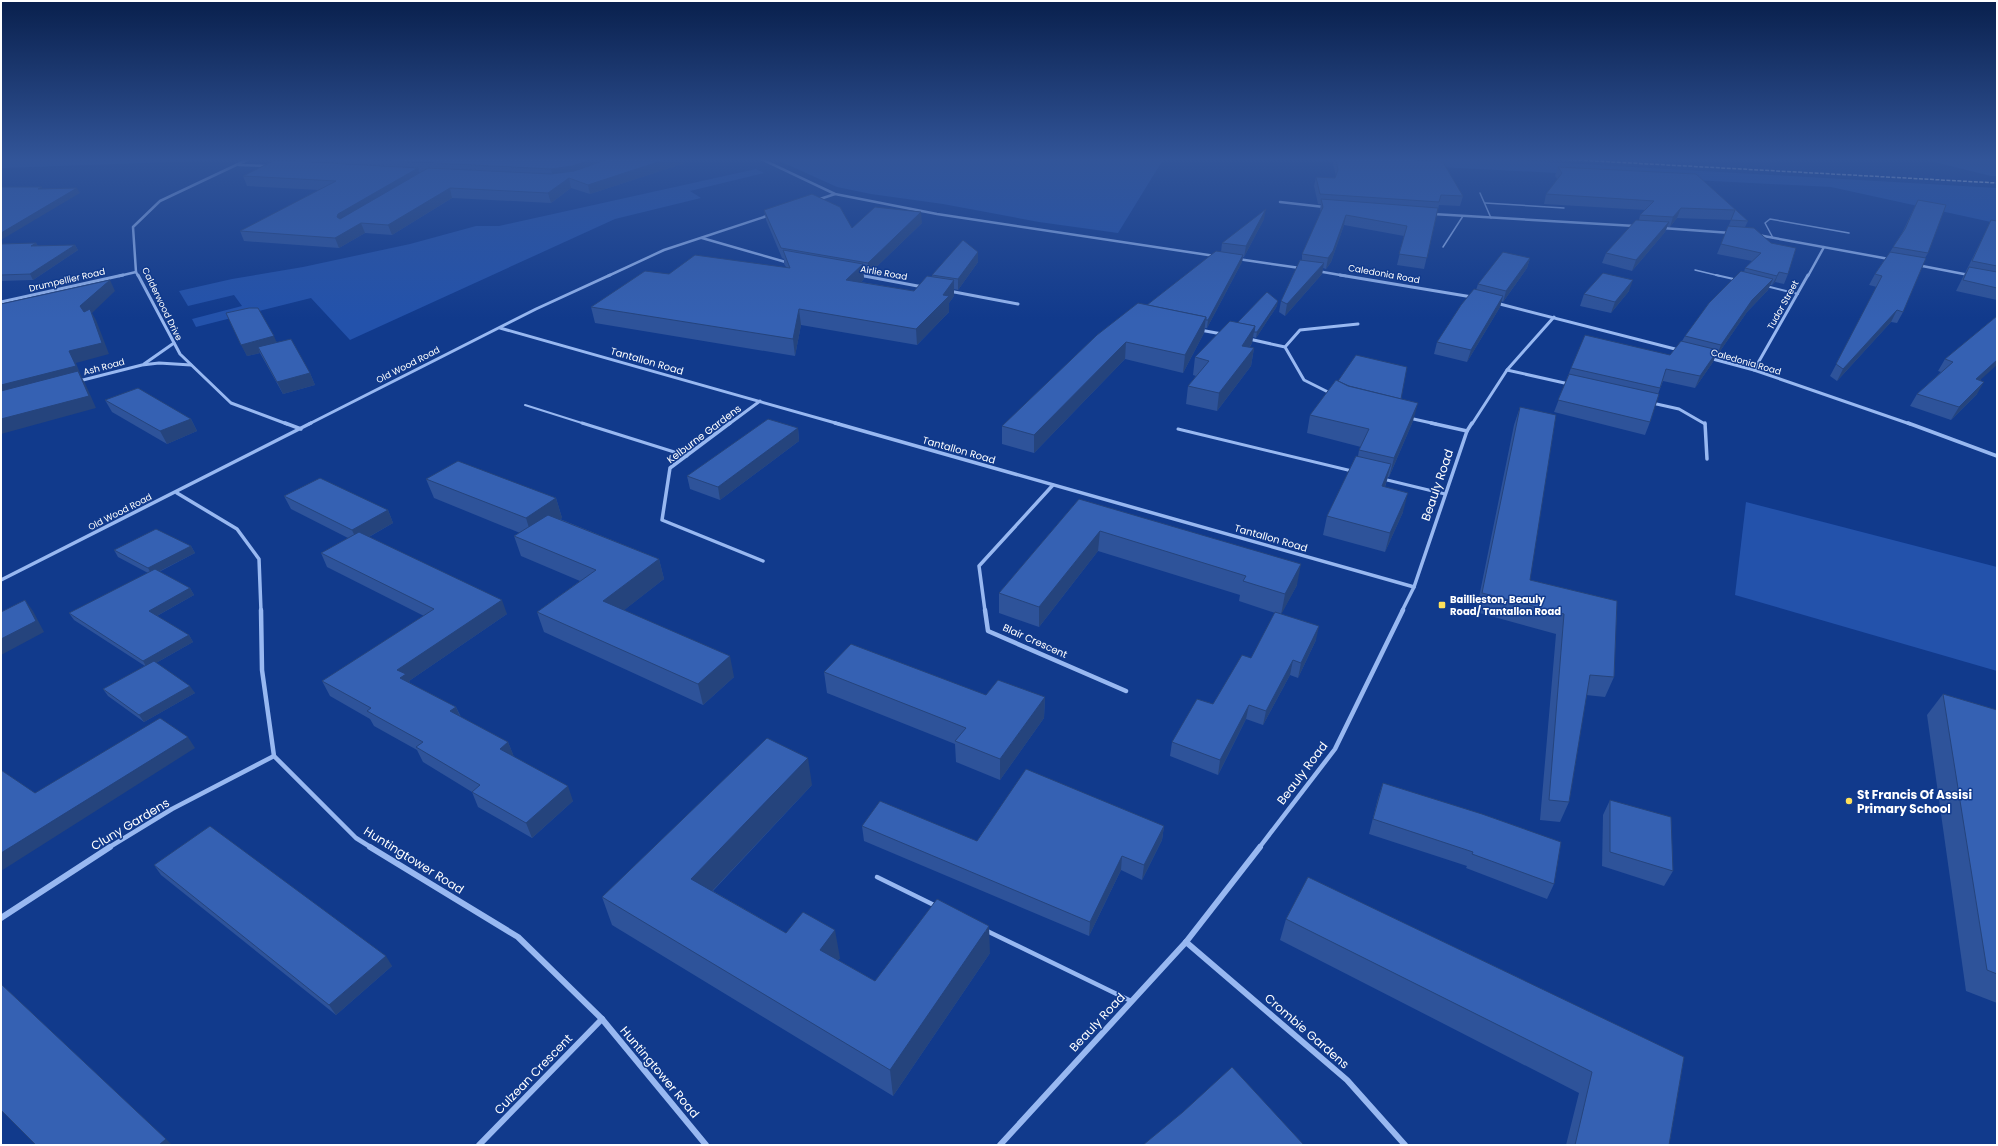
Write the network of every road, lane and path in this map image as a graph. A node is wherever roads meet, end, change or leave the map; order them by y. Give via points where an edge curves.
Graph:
1 (149, 211) edge
2 (924, 211) edge
3 (1488, 211) edge
4 (776, 214) edge
5 (1425, 214) edge
6 (1463, 216) junction
7 (1491, 218) junction
8 (1641, 227) edge
9 (1657, 228) edge
10 (1734, 233) edge
11 (1849, 233) dead end
12 (1750, 234) edge
13 (702, 238) junction
14 (1773, 238) junction
15 (1443, 247) dead end
16 (1824, 247) junction
17 (1223, 257) edge
18 (1231, 258) edge
19 (1892, 260) edge
20 (796, 264) edge
21 (1915, 264) edge
22 (1301, 268) edge
23 (1309, 269) edge
24 (1695, 270) dead end
25 (136, 272) junction
26 (855, 275) edge
27 (1975, 276) edge
28 (1739, 280) edge
29 (1761, 285) edge
30 (931, 288) edge
31 (946, 291) edge
32 (1798, 294) junction
33 (1480, 299) edge
34 (1, 302) edge
35 (1494, 303) edge
36 (1018, 304) dead end
37 (1554, 317) junction
38 (1358, 324) dead end
39 (500, 328) junction
40 (1199, 330) edge
41 (1231, 336) edge
42 (1246, 339) edge
43 (174, 343) junction
44 (1286, 347) junction
45 (1685, 352) edge
46 (1708, 358) edge
47 (142, 365) junction
48 (191, 365) junction
49 (1508, 370) junction
50 (1754, 370) junction
51 (75, 382) edge
52 (1578, 386) edge
53 (1338, 398) edge
54 (760, 402) junction
55 (1648, 402) edge
56 (525, 405) dead end
57 (1403, 417) edge
58 (301, 429) junction
59 (1178, 430) dead end
60 (1467, 431) junction
61 (687, 456) junction
62 (1997, 456) edge
63 (1707, 459) dead end
64 (1359, 473) edge
65 (1380, 478) edge
66 (1053, 484) junction
67 (177, 493) junction
68 (1446, 494) junction
69 (763, 561) dead end
70 (1, 580) edge
71 (1414, 587) junction
72 (1126, 691) dead end
73 (274, 756) junction
74 (877, 877) dead end
75 (940, 908) edge
76 (1, 918) edge
77 (983, 929) edge
78 (1186, 942) junction
79 (1131, 1001) junction
80 (602, 1019) junction
81 (479, 1145) edge
82 (706, 1145) edge
83 (1000, 1145) edge
84 (1405, 1145) edge

1 - 25 street, Calderwood Drive via 133,227
2 - 17 street
3 - 7 lane
4 - 13 street, Old Wood Road
5 - 6 street
6 - 7 street
6 - 15 lane
7 - 8 street
9 - 10 street
11 - 14 lane via 1770,218 1766,223
12 - 14 street
13 - 20 street
13 - 39 street, Old Wood Road via 664,250
14 - 16 street
16 - 19 street
16 - 32 street, Tudor Street
18 - 22 street
21 - 27 street
23 - 33 street, Caledonia Road
24 - 28 lane
25 - 34 street, Drumpellier Road
25 - 43 street, Calderwood Drive
26 - 30 street, Airlie Road
29 - 32 lane
31 - 36 street
32 - 50 street, Tudor Street
35 - 37 street
37 - 45 street
37 - 49 street, Beauly Road
38 - 44 street via 1300,330
39 - 54 street, Tantallon Road
39 - 58 street, Old Wood Road
40 - 41 street
42 - 44 street
43 - 47 street, Ash Road
43 - 48 street, Calderwood Drive
44 - 53 street via 1304,380
46 - 50 street, Caledonia Road
47 - 48 street, Ash Road
47 - 51 street, Ash Road
48 - 58 street, Calderwood Drive via 231,404
49 - 52 street
49 - 60 street, Beauly Road
50 - 62 street, Caledonia Road
54 - 61 street, Kelburne Gardens
54 - 66 street, Tantallon Road
55 - 63 street via 1679,409 1705,423
56 - 61 lane
57 - 60 street
58 - 67 street, Old Wood Road
59 - 64 lane
60 - 68 street, Beauly Road
61 - 69 street, Kelburne Gardens via 670,468 662,520
65 - 68 lane
66 - 71 street, Tantallon Road
66 - 72 street, Blair Crescent via 979,566 988,631
67 - 70 street, Old Wood Road
67 - 73 street via 237,529 259,559 262,670
68 - 71 street, Beauly Road
71 - 78 street, Beauly Road via 1335,749
73 - 76 street, Cluny Gardens via 172,809 123,838
73 - 80 street, Huntingtower Road via 356,838 518,936
74 - 75 lane
77 - 79 lane
78 - 79 street, Beauly Road
78 - 84 street, Crombie Gardens via 1347,1080
79 - 83 street, Beauly Road
80 - 81 street, Culzean Crescent
80 - 82 street, Huntingtower Road

